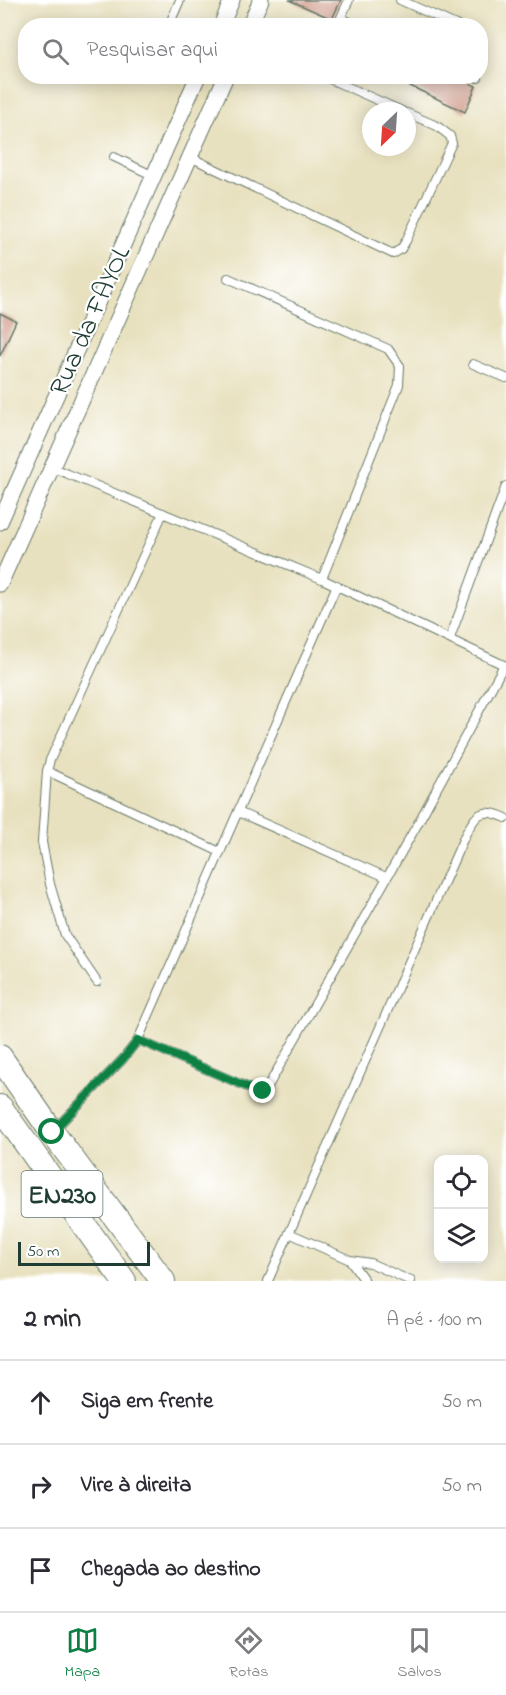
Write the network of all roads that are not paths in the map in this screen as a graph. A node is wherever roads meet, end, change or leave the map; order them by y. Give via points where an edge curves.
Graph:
1 (180, 0) edge
2 (232, 0) edge
3 (261, 0) edge
4 (349, 0) edge
5 (400, 0) edge
6 (172, 18) edge
7 (224, 18) edge
8 (253, 18) edge
9 (341, 18) edge
10 (440, 18) edge
11 (194, 84) edge
12 (222, 84) edge
13 (341, 84) edge
14 (382, 102) edge
15 (416, 117) edge
16 (114, 157) dead end
17 (190, 157) junction
18 (154, 176) junction
19 (228, 278) dead end
20 (473, 364) dead end
21 (506, 378) edge
22 (51, 467) junction
23 (506, 486) edge
24 (163, 513) junction
25 (0, 522) edge
26 (322, 579) junction
27 (0, 584) edge
28 (337, 585) junction
29 (450, 638) junction
30 (505, 665) edge
31 (47, 771) junction
32 (238, 812) junction
33 (506, 819) edge
34 (220, 852) junction
35 (386, 877) junction
36 (97, 982) dead end
37 (138, 1040) junction
38 (0, 1058) edge
39 (0, 1107) edge
40 (52, 1132) junction
41 (289, 1233) junction
42 (350, 1260) junction
43 (124, 1281) edge
44 (163, 1281) edge
45 (268, 1281) edge
46 (365, 1281) edge
47 (411, 1281) edge

1 - 6 lane
2 - 7 street
3 - 8 street
4 - 9 lane
5 - 10 lane
11 - 18 street, Rua da FAYOL
12 - 17 street, Rua da FAYOL
13 - 14 lane
15 - 17 lane via 450,135 452,143 406,241 393,254
16 - 18 lane
17 - 22 street, Rua da FAYOL
18 - 25 street, Rua da FAYOL
19 - 26 lane via 388,349 400,366 399,385
20 - 21 lane
22 - 24 lane
22 - 27 street, Rua da FAYOL
23 - 29 lane
24 - 26 lane
24 - 31 lane
26 - 28 lane
28 - 29 lane
28 - 32 lane
29 - 30 lane
30 - 35 lane
31 - 34 lane
31 - 36 lane via 42,842 50,884 65,935
32 - 34 lane
32 - 35 lane
33 - 41 lane via 483,812 475,817 465,835
34 - 37 lane
35 - 37 lane via 263,1091
37 - 40 lane
38 - 40 highway, EN230
39 - 43 highway, EN230
40 - 44 highway, EN230
41 - 42 lane
41 - 45 lane
42 - 46 lane
42 - 47 lane via 370,1263

